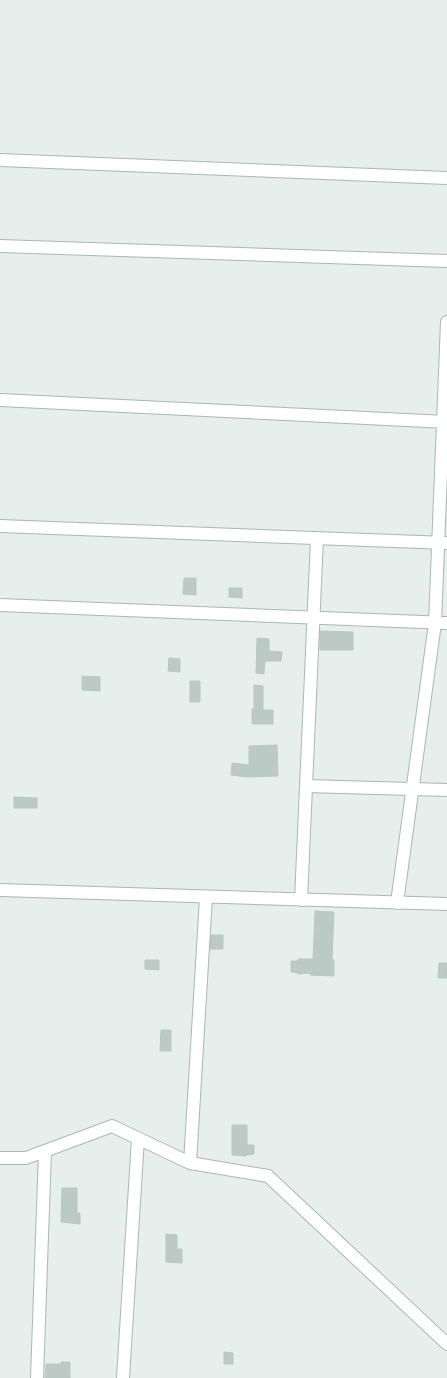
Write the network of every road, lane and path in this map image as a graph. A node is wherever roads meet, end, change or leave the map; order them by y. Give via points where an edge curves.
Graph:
1 (0, 160) edge
2 (447, 178) edge
3 (0, 246) edge
4 (447, 261) edge
5 (447, 322) edge
6 (0, 400) edge
7 (445, 422) edge
8 (0, 526) edge
9 (317, 538) junction
10 (443, 542) edge
11 (0, 605) edge
12 (313, 618) junction
13 (441, 623) edge
14 (306, 786) junction
15 (412, 790) junction
16 (447, 790) edge
17 (0, 890) edge
18 (206, 897) junction
19 (301, 900) junction
20 (397, 903) junction
21 (447, 904) edge
22 (138, 1138) junction
23 (45, 1151) junction
24 (0, 1158) edge
25 (190, 1163) junction
26 (447, 1344) edge
27 (37, 1378) edge
28 (123, 1378) edge

1 - 2 street
3 - 4 street
5 - 7 street
6 - 7 street
7 - 10 street
8 - 9 street
9 - 10 street
9 - 12 street
10 - 13 street
11 - 12 street
12 - 13 street
12 - 14 street
13 - 15 street
14 - 15 street
14 - 19 street
15 - 16 street
15 - 20 street
17 - 18 street
18 - 19 street
18 - 25 street
19 - 20 street
20 - 21 street
22 - 23 street via 112,1126
22 - 25 street
22 - 28 street
23 - 24 street via 26,1158
23 - 27 street
25 - 26 street via 268,1176

